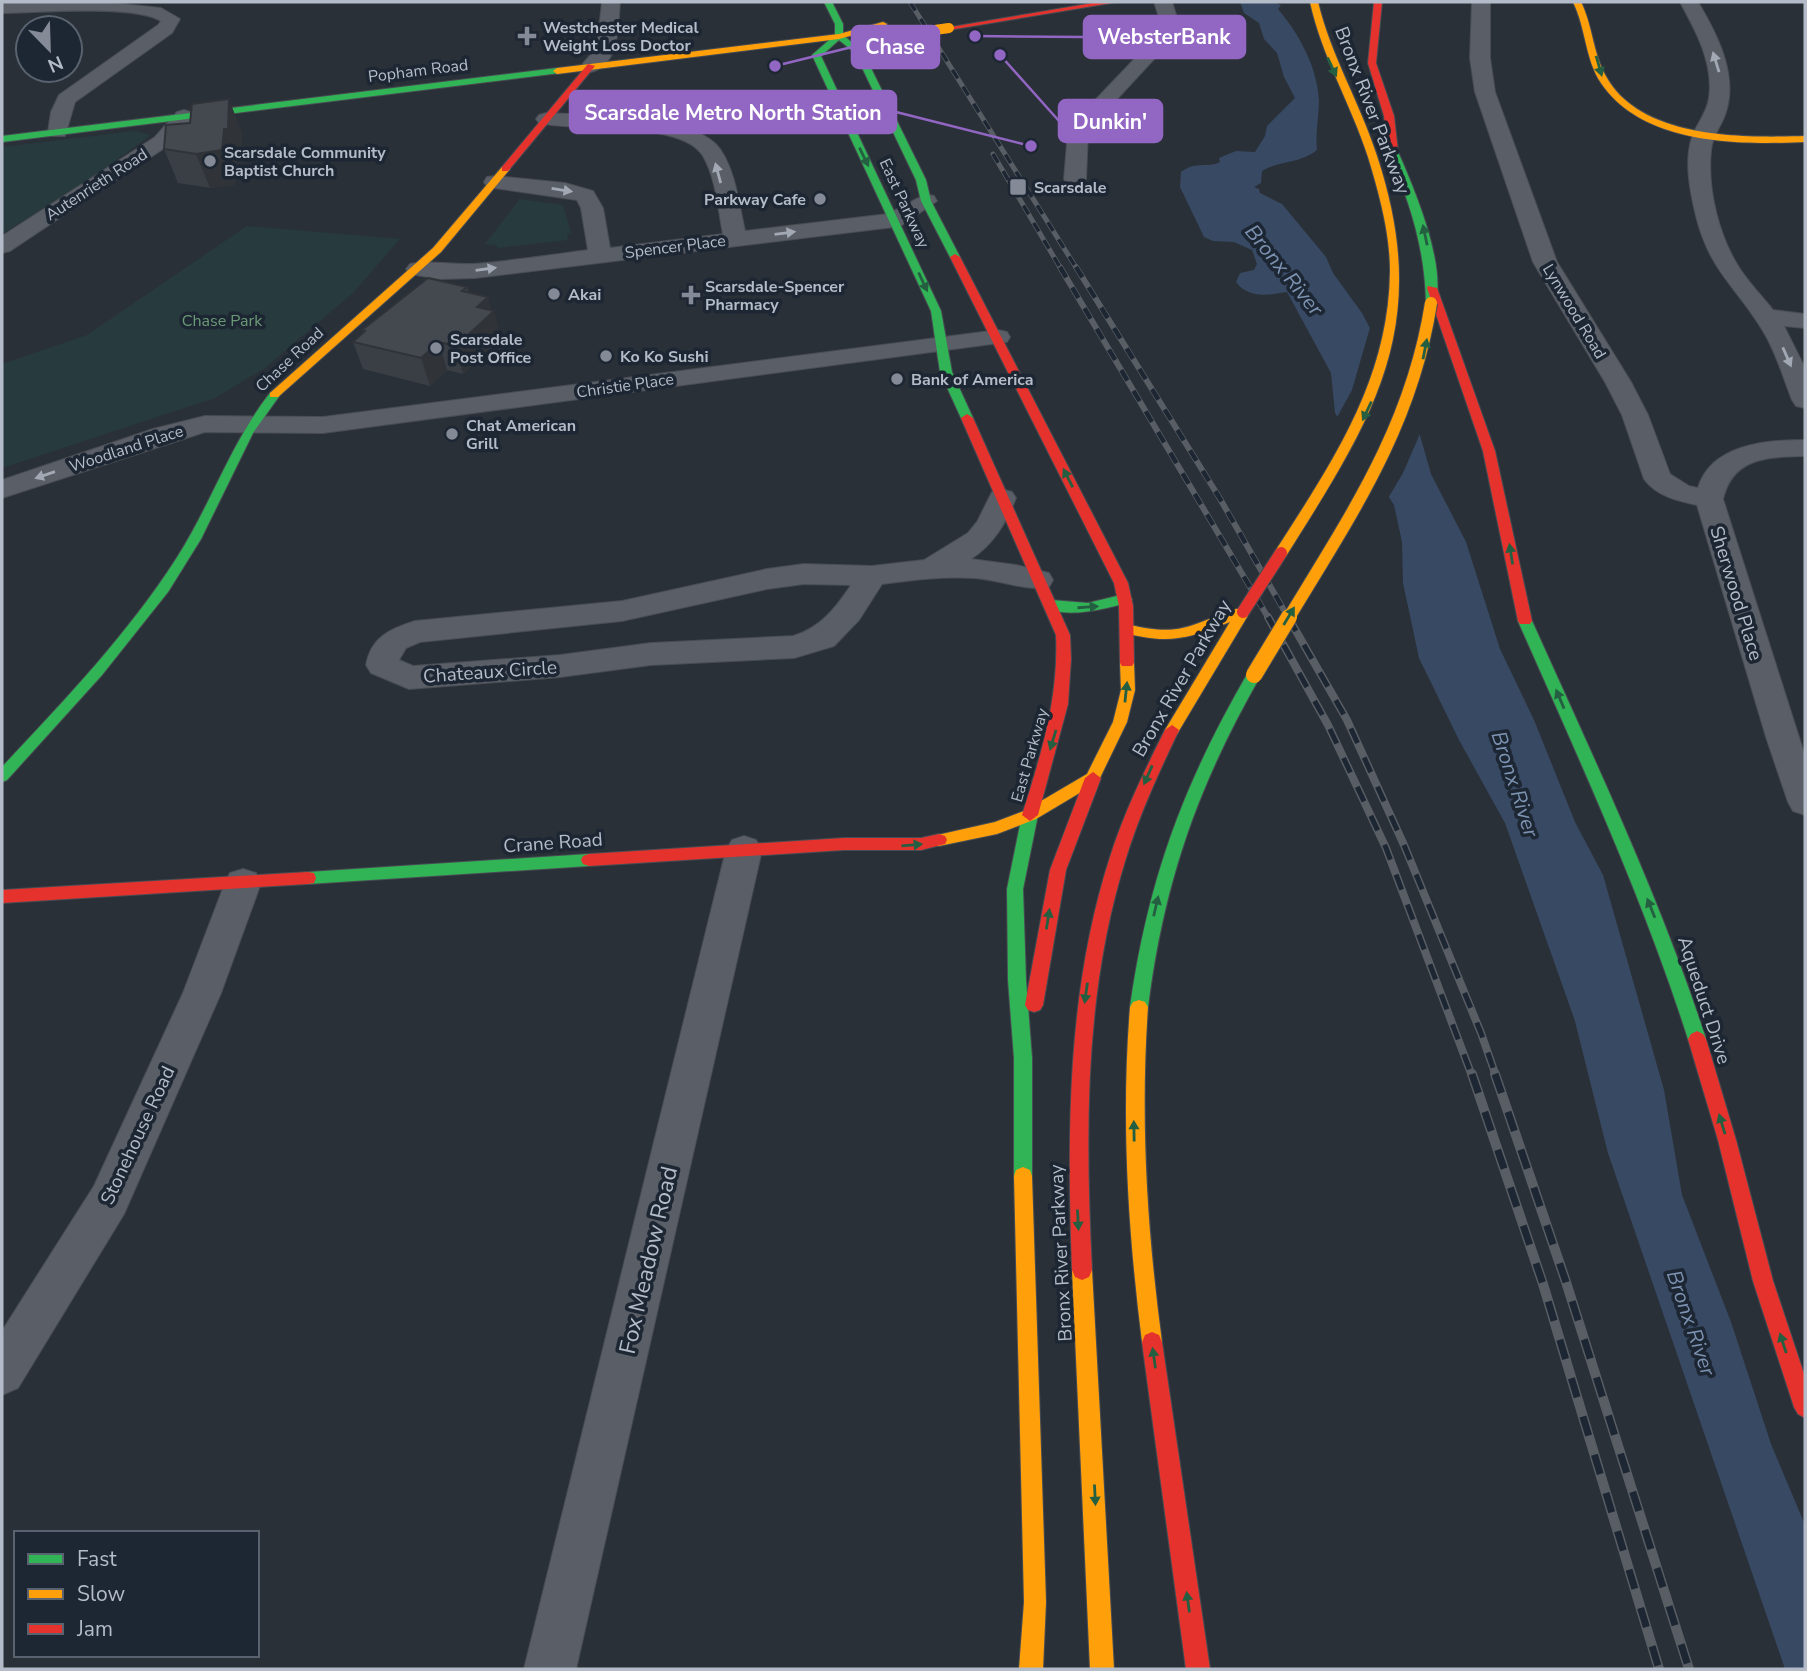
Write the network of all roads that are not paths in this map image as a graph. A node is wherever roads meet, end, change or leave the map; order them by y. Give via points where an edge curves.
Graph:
1 (611, 2) edge
2 (828, 2) edge
3 (1029, 2) edge
4 (1113, 2) edge
5 (1163, 2) edge
6 (1314, 2) edge
7 (1378, 2) edge
8 (1481, 2) edge
9 (1577, 2) edge
10 (1591, 2) edge
11 (1689, 2) edge
12 (2, 8) edge
13 (1335, 21) dead end
14 (944, 22) junction
15 (839, 36) junction
16 (1606, 37) dead end
17 (1613, 62) dead end
18 (591, 66) junction
19 (458, 83) junction
20 (567, 93) junction
21 (838, 101) junction
22 (885, 101) junction
23 (184, 116) junction
24 (547, 119) junction
25 (1707, 130) junction
26 (1805, 131) edge
27 (58, 132) junction
28 (2, 139) edge
29 (1805, 139) edge
30 (1393, 151) junction
31 (1075, 179) dead end
32 (495, 182) junction
33 (926, 201) junction
34 (940, 227) junction
35 (906, 228) junction
36 (736, 239) junction
37 (2, 246) edge
38 (600, 255) junction
39 (418, 269) junction
40 (1431, 295) junction
41 (1765, 317) junction
42 (1805, 321) edge
43 (998, 337) junction
44 (942, 345) junction
45 (1805, 400) edge
46 (253, 423) junction
47 (1805, 448) edge
48 (2, 489) edge
49 (1002, 498) junction
50 (1709, 499) junction
51 (927, 568) junction
52 (872, 576) junction
53 (1044, 593) junction
54 (1125, 599) junction
55 (1227, 624) junction
56 (1059, 625) junction
57 (1128, 629) junction
58 (1042, 771) junction
59 (2, 776) edge
60 (1093, 778) junction
61 (1022, 789) dead end
62 (1805, 802) edge
63 (1030, 815) junction
64 (916, 826) dead end
65 (844, 844) junction
66 (744, 850) junction
67 (243, 883) junction
68 (2, 897) edge
69 (1023, 1058) junction
70 (2, 1372) edge
71 (1805, 1407) edge
72 (1035, 1602) junction
73 (550, 1669) edge
74 (1031, 1669) edge
75 (1045, 1669) edge
76 (1102, 1669) edge
77 (1198, 1669) edge

1 - 18 street via 606,48
2 - 15 main road via 839,24
3 - 14 main road, Popham Road
4 - 14 main road, Popham Road
5 - 31 street via 1171,30 1078,132
6 -> 55 main road, Bronx River Parkway, bridge via 1326,53 1385,192 1396,244 1398,298 1383,372 1362,423 1243,612
7 - 30 main road via 1373,63 1389,116
8 - 50 street, Lynwood Road via 1485,92 1545,262 1618,382 1658,479 1680,493
9 -> 25 main road via 1601,74 1616,96 1658,120
10 - 16 main road
25 -> 11 street via 1716,113 1721,79
12 - 27 street via 129,8 161,11 171,19 165,29 66,99
13 - 30 main road, Bronx River Parkway via 1348,60
14 - 15 main road, Popham Road
15 - 18 main road, Popham Road
15 - 21 main road, East Parkway via 816,55
15 - 22 main road, East Parkway via 859,52
17 - 25 main road via 1618,79 1634,95
18 - 19 main road, Popham Road
18 - 20 main road, Chase Road
19 - 20 main road via 536,80
19 - 23 main road, Popham Road
20 - 24 main road, Chase Road
21 - 22 main road
21 -> 35 main road, East Parkway
22 - 33 main road, East Parkway
23 - 27 main road, Popham Road
23 - 37 street, Autenrieth Road via 162,141
24 - 32 main road, Chase Road
36 -> 24 street via 713,156 700,139 668,129
25 - 26 main road
25 - 29 main road via 1743,141
25 - 41 street via 1701,164 1715,244 1738,284
27 - 28 main road, Popham Road
40 -> 30 main road, Bronx River Parkway via 1425,230
32 -> 38 street via 585,196 592,208
32 - 39 main road, Chase Road
33 - 34 main road, East Parkway
33 - 35 street, Spencer Place
34 - 35 main road
34 - 43 main road, East Parkway
36 -> 35 street, Spencer Place
35 -> 44 main road, East Parkway via 936,311
36 - 38 street, Spencer Place
39 -> 38 street, Spencer Place via 475,271
39 - 46 main road, Chase Road via 282,386
71 -> 40 main road, Aqueduct Drive via 1763,1281 1678,975 1525,621 1489,451
77 -> 40 main road, Bronx River Parkway, bridge via 1141,1255 1135,1180 1135,1044 1151,927 1178,826 1216,740 1374,477 1402,422 1420,370
41 - 42 street
41 -> 45 street
43 - 44 street, Christie Place
54 -> 43 main road, East Parkway
44 - 46 street, Christie Place via 323,425
44 - 49 main road, East Parkway via 946,372
46 -> 48 street, Woodland Place via 183,429
46 - 59 main road, Chase Road via 185,555 148,611
47 - 50 street, Sherwood Place via 1767,451 1731,462 1716,475
49 - 51 street, Chateaux Circle via 991,526 976,544
49 - 53 main road, East Parkway
50 - 62 street, Sherwood Place
51 - 52 street, Chateaux Circle
51 - 53 street, Chateaux Circle via 966,566 1010,572
52 - 52 street, Chateaux Circle via 804,574 622,611 415,632 395,639 384,653 382,665 409,678 651,654 794,647 823,638 848,613
53 -> 54 main road via 1088,608
53 - 56 main road, East Parkway
54 - 57 main road, East Parkway
55 - 57 main road via 1175,639
55 -> 76 main road, Bronx River Parkway via 1144,784 1110,879 1086,991 1076,1107 1076,1192
56 - 57 main road via 1104,623
56 -> 58 main road, East Parkway via 1066,647 1066,680
60 -> 57 main road, East Parkway via 1125,706
58 - 61 main road
58 - 63 main road, East Parkway
60 - 63 main road, Crane Road
69 -> 60 main road, East Parkway via 1058,870
65 -> 63 main road, Crane Road via 921,844 997,828
63 - 69 main road, East Parkway via 1015,898
64 - 65 main road
65 - 66 main road, Crane Road
66 - 67 main road, Crane Road
66 - 73 street, Fox Meadow Road
67 - 68 main road, Crane Road
67 - 70 street, Stonehouse Road via 202,993 109,1200
69 - 72 main road
72 - 74 main road
72 - 75 main road

